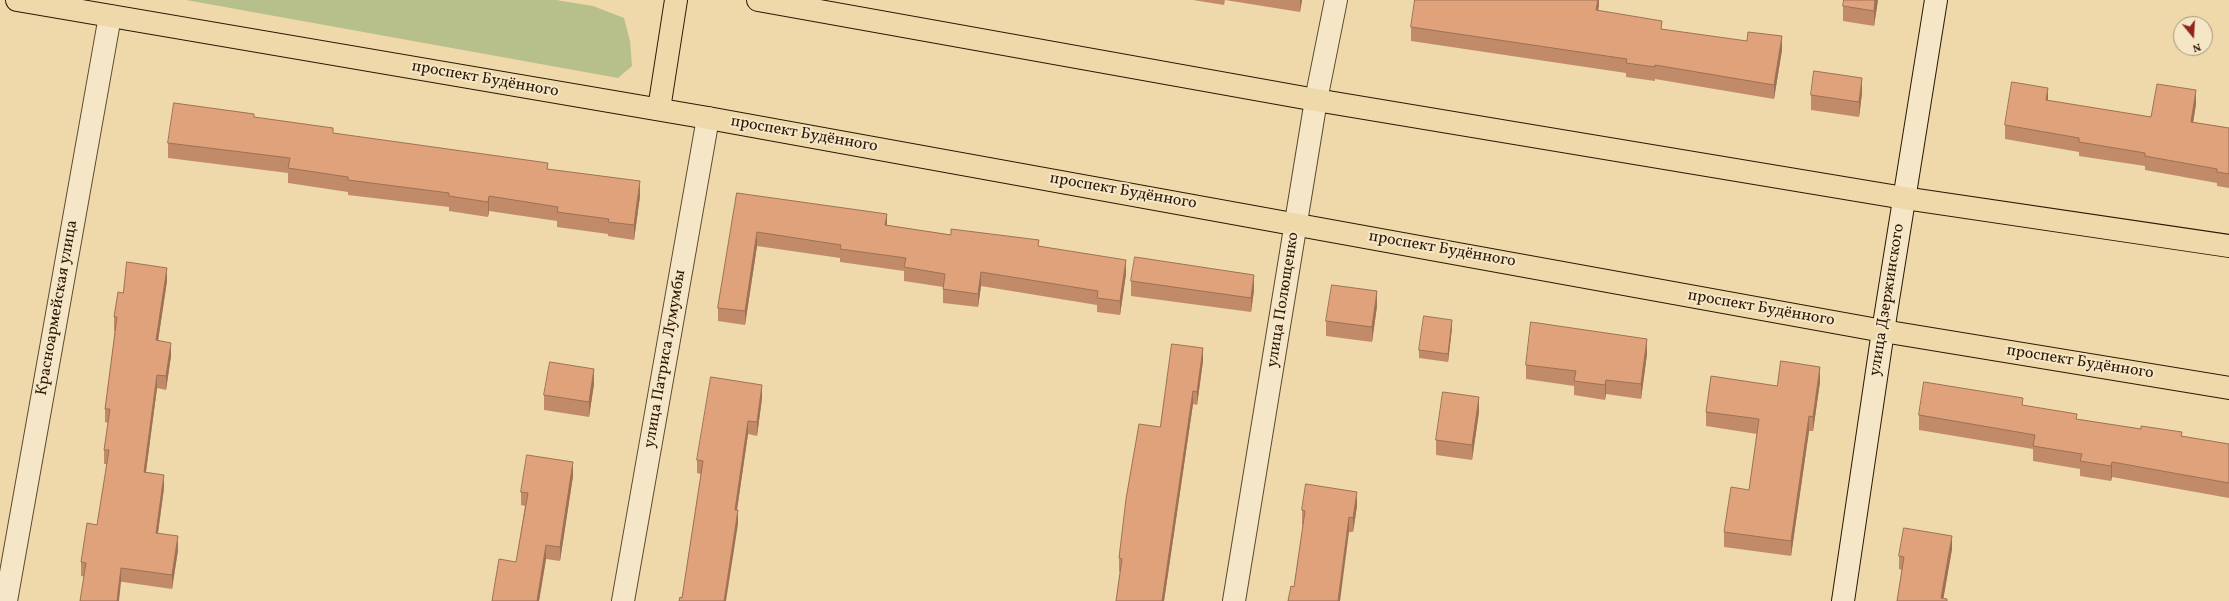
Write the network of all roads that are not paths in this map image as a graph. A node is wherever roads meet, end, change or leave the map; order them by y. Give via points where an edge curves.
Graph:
1 (17, 0) edge
2 (676, 0) edge
3 (758, 0) edge
4 (1336, 0) edge
5 (1936, 0) edge
6 (110, 16) junction
7 (1316, 100) junction
8 (659, 109) junction
9 (708, 118) junction
10 (1904, 198) junction
11 (1297, 223) junction
12 (2229, 246) edge
13 (1883, 331) junction
14 (2229, 388) edge
15 (6, 601) edge
16 (623, 601) edge
17 (1234, 601) edge
18 (1843, 601) edge

1 - 6 main road, проспект Будённого
2 - 8 main road
3 - 7 main road
4 - 7 street, улица Полющенко
5 - 10 street, улица Дзержинского
6 - 8 main road, проспект Будённого
6 - 15 street, Красноармейская улица
7 - 10 main road
7 - 11 street, улица Полющенко
8 - 9 main road, проспект Будённого
9 - 11 main road, проспект Будённого
9 - 16 street, улица Патриса Лумумбы
10 - 12 main road
10 - 13 street, улица Дзержинского
11 - 13 main road, проспект Будённого
11 - 17 street, улица Полющенко
13 - 14 main road, проспект Будённого
13 - 18 street, улица Дзержинского

